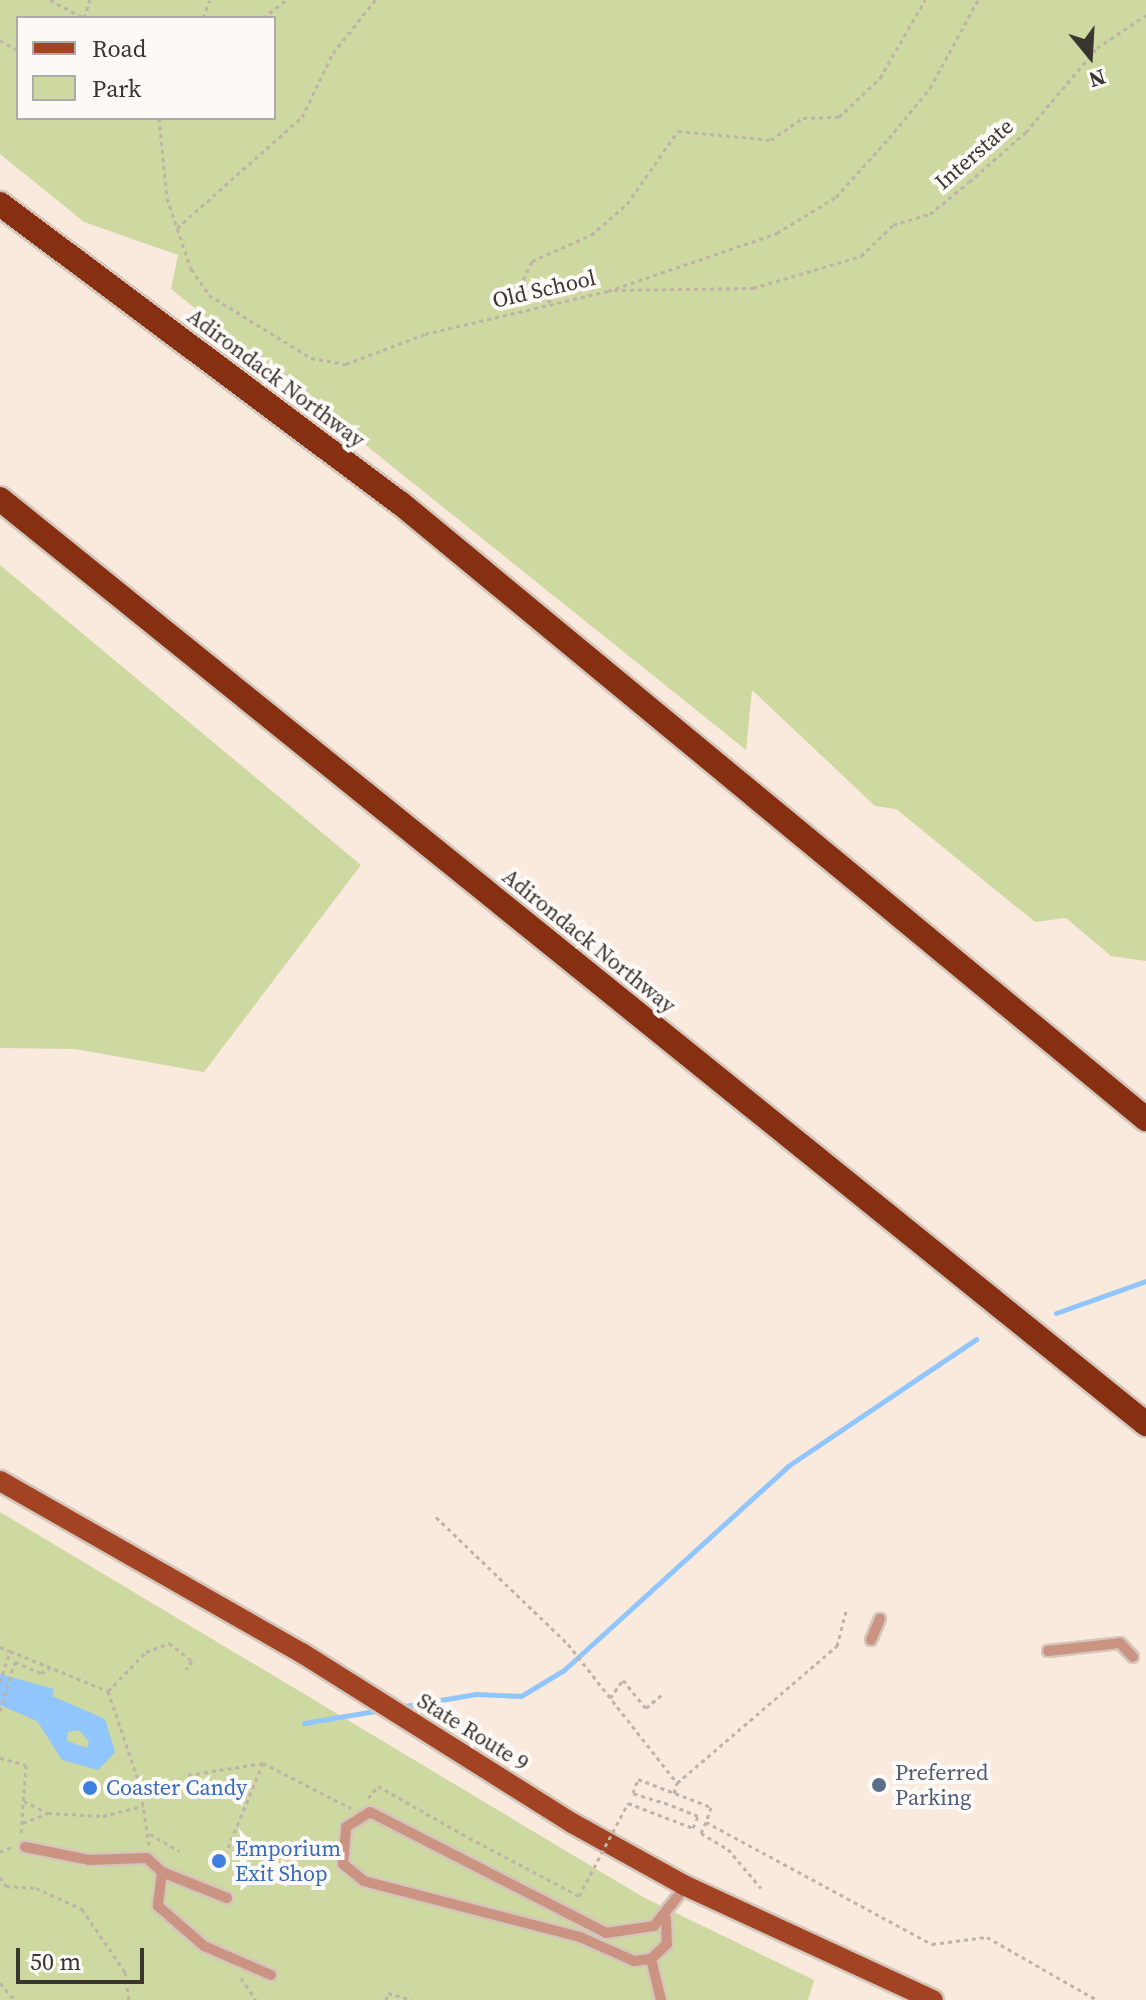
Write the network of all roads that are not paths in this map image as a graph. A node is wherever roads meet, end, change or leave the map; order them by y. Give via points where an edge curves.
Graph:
1 (0, 204) edge
2 (0, 499) edge
3 (1146, 1119) edge
4 (1146, 1424) edge
5 (0, 1481) edge
6 (880, 1619) dead end
7 (871, 1640) dead end
8 (1048, 1651) dead end
9 (1133, 1657) dead end
10 (150, 1840) road end
11 (25, 1847) dead end
12 (147, 1858) junction
13 (162, 1872) junction
14 (686, 1886) junction
15 (227, 1898) dead end
16 (666, 1919) junction
17 (651, 1959) junction
18 (271, 1975) dead end
19 (661, 2000) edge
20 (933, 2000) edge

1 - 3 highway, Adirondack Northway via 399,502
2 - 4 highway, Adirondack Northway
5 - 14 main road, State Route 9
6 - 7 lane
8 - 9 lane via 1120,1643
10 - 12 lane
11 - 12 lane via 67,1858
12 - 13 lane
13 - 15 lane
13 - 18 lane via 158,1906 204,1946
14 - 16 lane
14 - 20 main road, State Route 9
16 - 17 lane via 667,1944
16 - 17 lane via 630,1934 606,1933 370,1812 346,1827 343,1864 364,1881 580,1937 634,1961
17 - 19 lane

